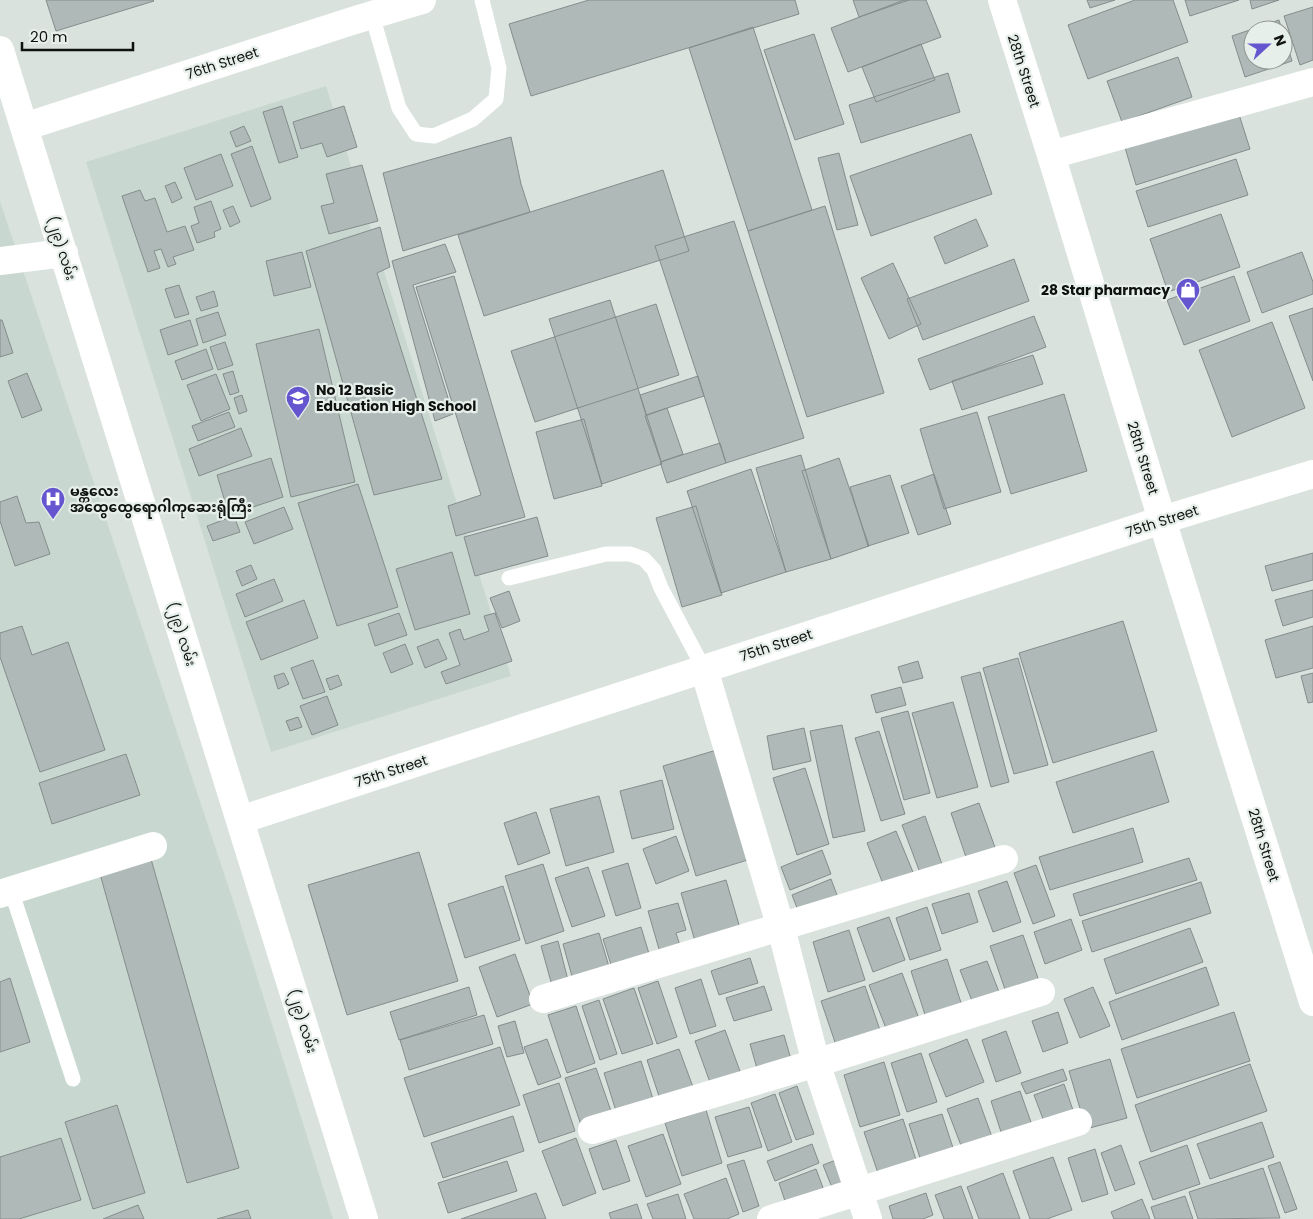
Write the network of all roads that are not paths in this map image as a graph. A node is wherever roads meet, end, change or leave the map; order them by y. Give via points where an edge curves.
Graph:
1 (422, 0) edge
2 (482, 0) edge
3 (1002, 0) edge
4 (357, 12) edge
5 (0, 50) edge
6 (1313, 82) edge
7 (24, 127) junction
8 (1051, 155) junction
9 (64, 253) junction
10 (0, 261) edge
11 (1313, 474) edge
12 (1162, 520) junction
13 (509, 578) dead end
14 (704, 669) junction
15 (240, 820) junction
16 (153, 846) dead end
17 (1004, 859) dead end
18 (5, 892) edge
19 (781, 928) junction
20 (1041, 992) dead end
21 (543, 1000) dead end
22 (1313, 1002) edge
23 (816, 1063) junction
24 (73, 1078) dead end
25 (1078, 1122) dead end
26 (592, 1130) dead end
27 (860, 1191) junction
28 (364, 1219) edge
29 (771, 1219) edge
30 (868, 1219) edge

1 - 4 street, 76th Street
2 - 4 lane via 499,68 496,99 473,119 434,136 416,134 400,108
3 - 8 street, 28th Street
4 - 7 street, 76th Street
5 - 7 street, (၂၉) လမ်း
6 - 8 street
7 - 9 street, (၂၉) လမ်း
8 - 12 street, 28th Street
9 - 10 street
9 - 15 street, (၂၉) လမ်း
11 - 12 street, 75th Street
12 - 14 street, 75th Street
12 - 22 street, 28th Street
13 - 14 lane via 606,554 630,554 644,559 654,570
14 - 15 street, 75th Street
14 - 19 street
15 - 28 street, (၂၉) လမ်း
16 - 18 street
17 - 19 street
18 - 24 lane
19 - 21 street
19 - 23 street
20 - 23 street
23 - 26 street
23 - 27 street
25 - 27 street
27 - 29 street
27 - 30 street

